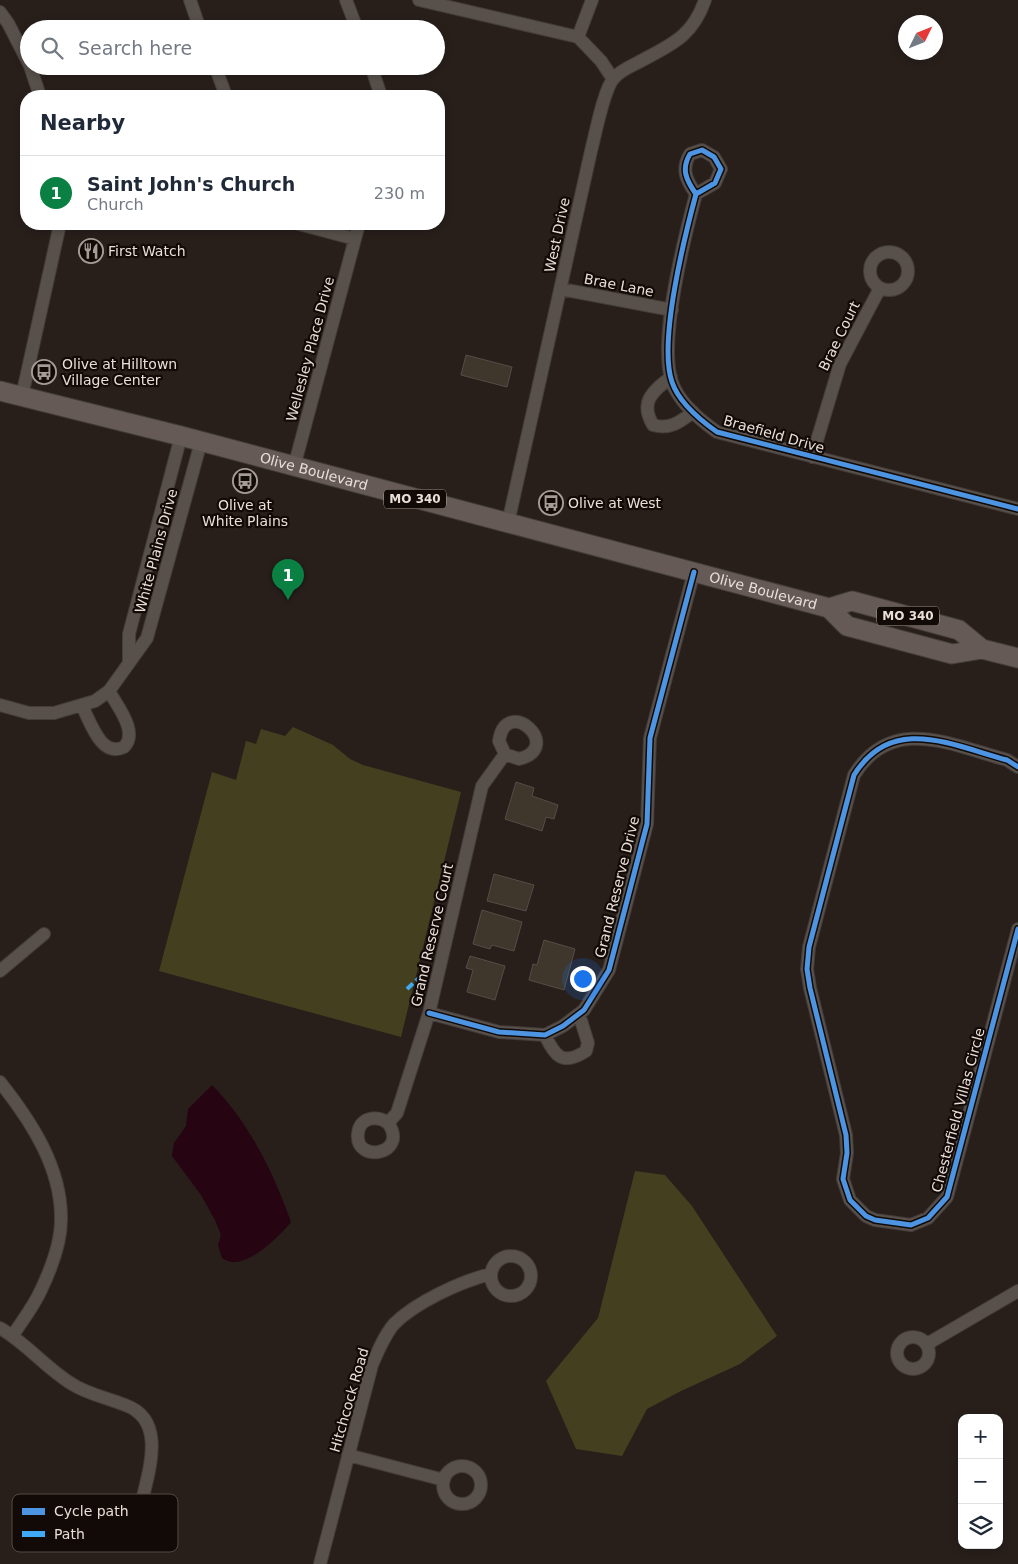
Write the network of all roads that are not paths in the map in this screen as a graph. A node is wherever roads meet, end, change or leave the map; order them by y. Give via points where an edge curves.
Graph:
1 (190, 0) edge
2 (346, 0) edge
3 (419, 0) edge
4 (592, 0) edge
5 (706, 0) edge
6 (0, 12) edge
7 (197, 20) edge
8 (354, 20) edge
9 (578, 37) junction
10 (20, 47) edge
11 (33, 75) edge
12 (218, 75) edge
13 (374, 75) edge
14 (613, 79) junction
15 (38, 90) edge
16 (224, 90) edge
17 (379, 90) edge
18 (696, 194) dead end
19 (59, 230) edge
20 (321, 230) edge
21 (357, 230) edge
22 (355, 239) junction
23 (880, 288) dead end
24 (561, 289) junction
25 (672, 310) junction
26 (671, 377) junction
27 (0, 391) edge
28 (22, 396) junction
29 (693, 412) junction
30 (182, 436) junction
31 (201, 442) junction
32 (812, 457) junction
33 (294, 467) junction
34 (1018, 509) edge
35 (508, 523) junction
36 (694, 572) junction
37 (829, 608) junction
38 (982, 649) junction
39 (1018, 658) edge
40 (129, 662) junction
41 (109, 690) junction
42 (0, 705) edge
43 (82, 706) junction
44 (505, 754) dead end
45 (1018, 768) edge
46 (44, 934) dead end
47 (1017, 934) edge
48 (1015, 955) edge
49 (0, 971) edge
50 (429, 1012) junction
51 (579, 1014) junction
52 (546, 1035) junction
53 (0, 1082) edge
54 (388, 1123) dead end
55 (490, 1274) dead end
56 (1018, 1291) edge
57 (0, 1328) edge
58 (13, 1335) junction
59 (927, 1344) dead end
60 (348, 1455) junction
61 (444, 1480) dead end
62 (143, 1494) edge
63 (320, 1564) edge

1 - 7 street
2 - 8 street
3 - 9 street
4 - 9 street
5 - 14 street via 700,17 682,39 625,69
6 - 10 street
9 - 14 street
11 - 15 street
12 - 16 street
13 - 17 street
14 - 24 street, West Drive via 591,151
18 - 25 street, Braefield Drive
19 - 28 street
20 - 22 street
21 - 22 street, Wellesley Place Drive
22 - 33 street, Wellesley Place Drive
23 - 32 street, Brae Court via 840,364
24 - 25 street, Brae Lane
24 - 35 street, West Drive
25 - 26 street, Braefield Drive via 668,365
26 - 29 street, Braefield Drive
26 - 29 street via 656,388 648,400 647,415 653,424 664,428 675,425
27 - 28 main road, Olive Boulevard / MO 340
28 - 30 main road, Olive Boulevard / MO 340
29 - 32 street, Braefield Drive via 718,432
30 - 31 main road, Olive Boulevard / MO 340
30 - 40 street, White Plains Drive via 130,634
31 - 33 main road, Olive Boulevard / MO 340
31 - 40 street, White Plains Drive via 147,638
32 - 34 street, Braefield Drive
33 - 35 main road, Olive Boulevard / MO 340
35 - 36 main road, Olive Boulevard / MO 340
36 - 37 main road, Olive Boulevard / MO 340
36 - 51 street, Grand Reserve Drive via 650,738 647,824 609,970
37 - 38 main road, Olive Boulevard / MO 340 via 847,626 943,652 952,654
37 - 38 main road, Olive Boulevard / MO 340 via 852,601 959,630
38 - 39 main road, Olive Boulevard / MO 340
40 - 41 street, White Plains Drive
41 - 43 street, White Plains Drive
41 - 43 street via 130,731 130,739 124,748 112,750 104,746
42 - 43 street, White Plains Drive via 29,713 54,713
44 - 50 street, Grand Reserve Court via 482,786
45 - 48 street, Chesterfield Villas Circle via 1007,760 917,737 902,738 879,747 864,760 854,775 809,947 807,969 846,1135 845,1188 850,1200 866,1216 911,1225 937,1211 947,1197
46 - 49 street
47 - 48 street, Chesterfield Villas Circle
50 - 52 street via 499,1032
50 - 54 street, Grand Reserve Court via 397,1113
51 - 52 street, Grand Reserve Drive
51 - 52 street via 588,1043 586,1051 577,1057 568,1060 559,1057 551,1049
53 - 58 street via 39,1137 58,1193 62,1220 58,1245 41,1292
55 - 60 street, Hitchcock Road via 471,1279 437,1296 410,1311 394,1325 381,1343 372,1365
56 - 59 street
57 - 58 street
58 - 62 street via 72,1385 137,1410 148,1422 153,1440
60 - 61 street
60 - 63 street, Hitchcock Road

